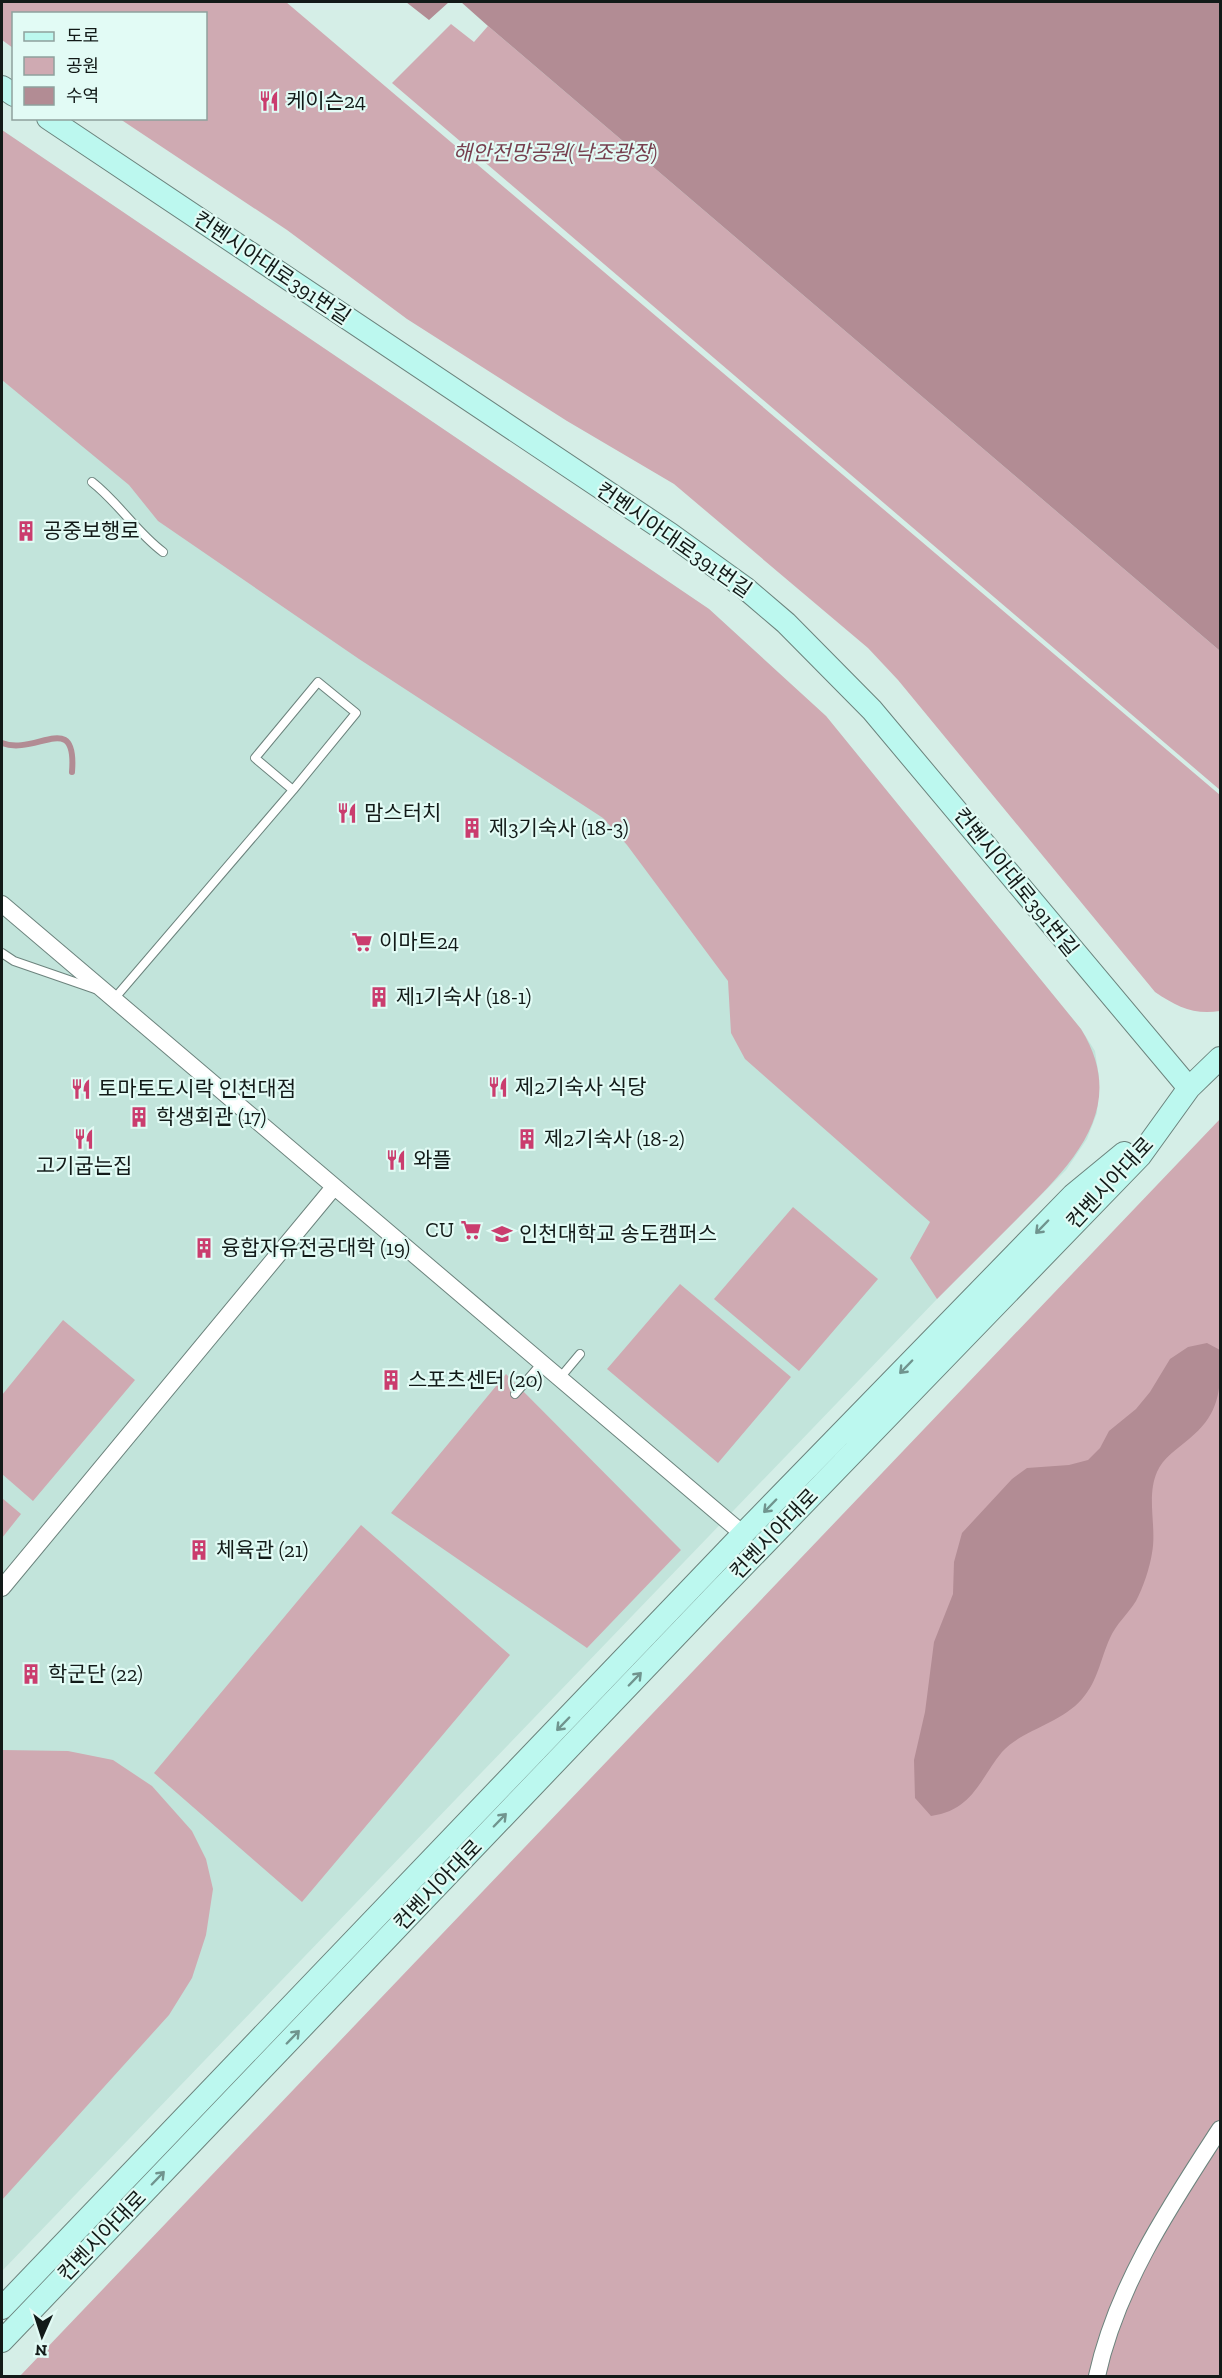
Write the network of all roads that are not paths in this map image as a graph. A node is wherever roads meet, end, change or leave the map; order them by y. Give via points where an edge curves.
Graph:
1 (51, 120) edge
2 (92, 482) dead end
3 (163, 552) dead end
4 (293, 790) junction
5 (2, 904) edge
6 (2, 953) edge
7 (111, 996) junction
8 (1221, 1058) edge
9 (1189, 1088) junction
10 (1165, 1120) junction
11 (334, 1186) junction
12 (580, 1354) dead end
13 (542, 1364) junction
14 (559, 1379) junction
15 (515, 1394) dead end
16 (743, 1534) junction
17 (2, 1588) edge
18 (1221, 2129) edge
19 (2, 2308) edge
20 (2, 2341) edge
21 (1097, 2376) edge

1 - 9 main road, 컨벤시아대로391번길 via 661,527 786,623 900,741
2 - 3 lane via 123,509 143,537
4 - 4 lane via 356,713 318,682 255,758
4 - 7 lane
5 - 7 street
6 - 7 lane via 14,961
7 - 11 street
8 - 9 main road
9 - 10 main road
10 -> 16 main road, 컨벤시아대로 via 1073,1195
20 -> 10 main road, 컨벤시아대로 via 1140,1156
11 - 13 street
11 - 17 street
12 - 14 lane
13 - 14 street
13 - 15 lane
14 - 16 street
16 -> 19 main road, 컨벤시아대로
18 - 21 street via 1149,2244 1112,2326

